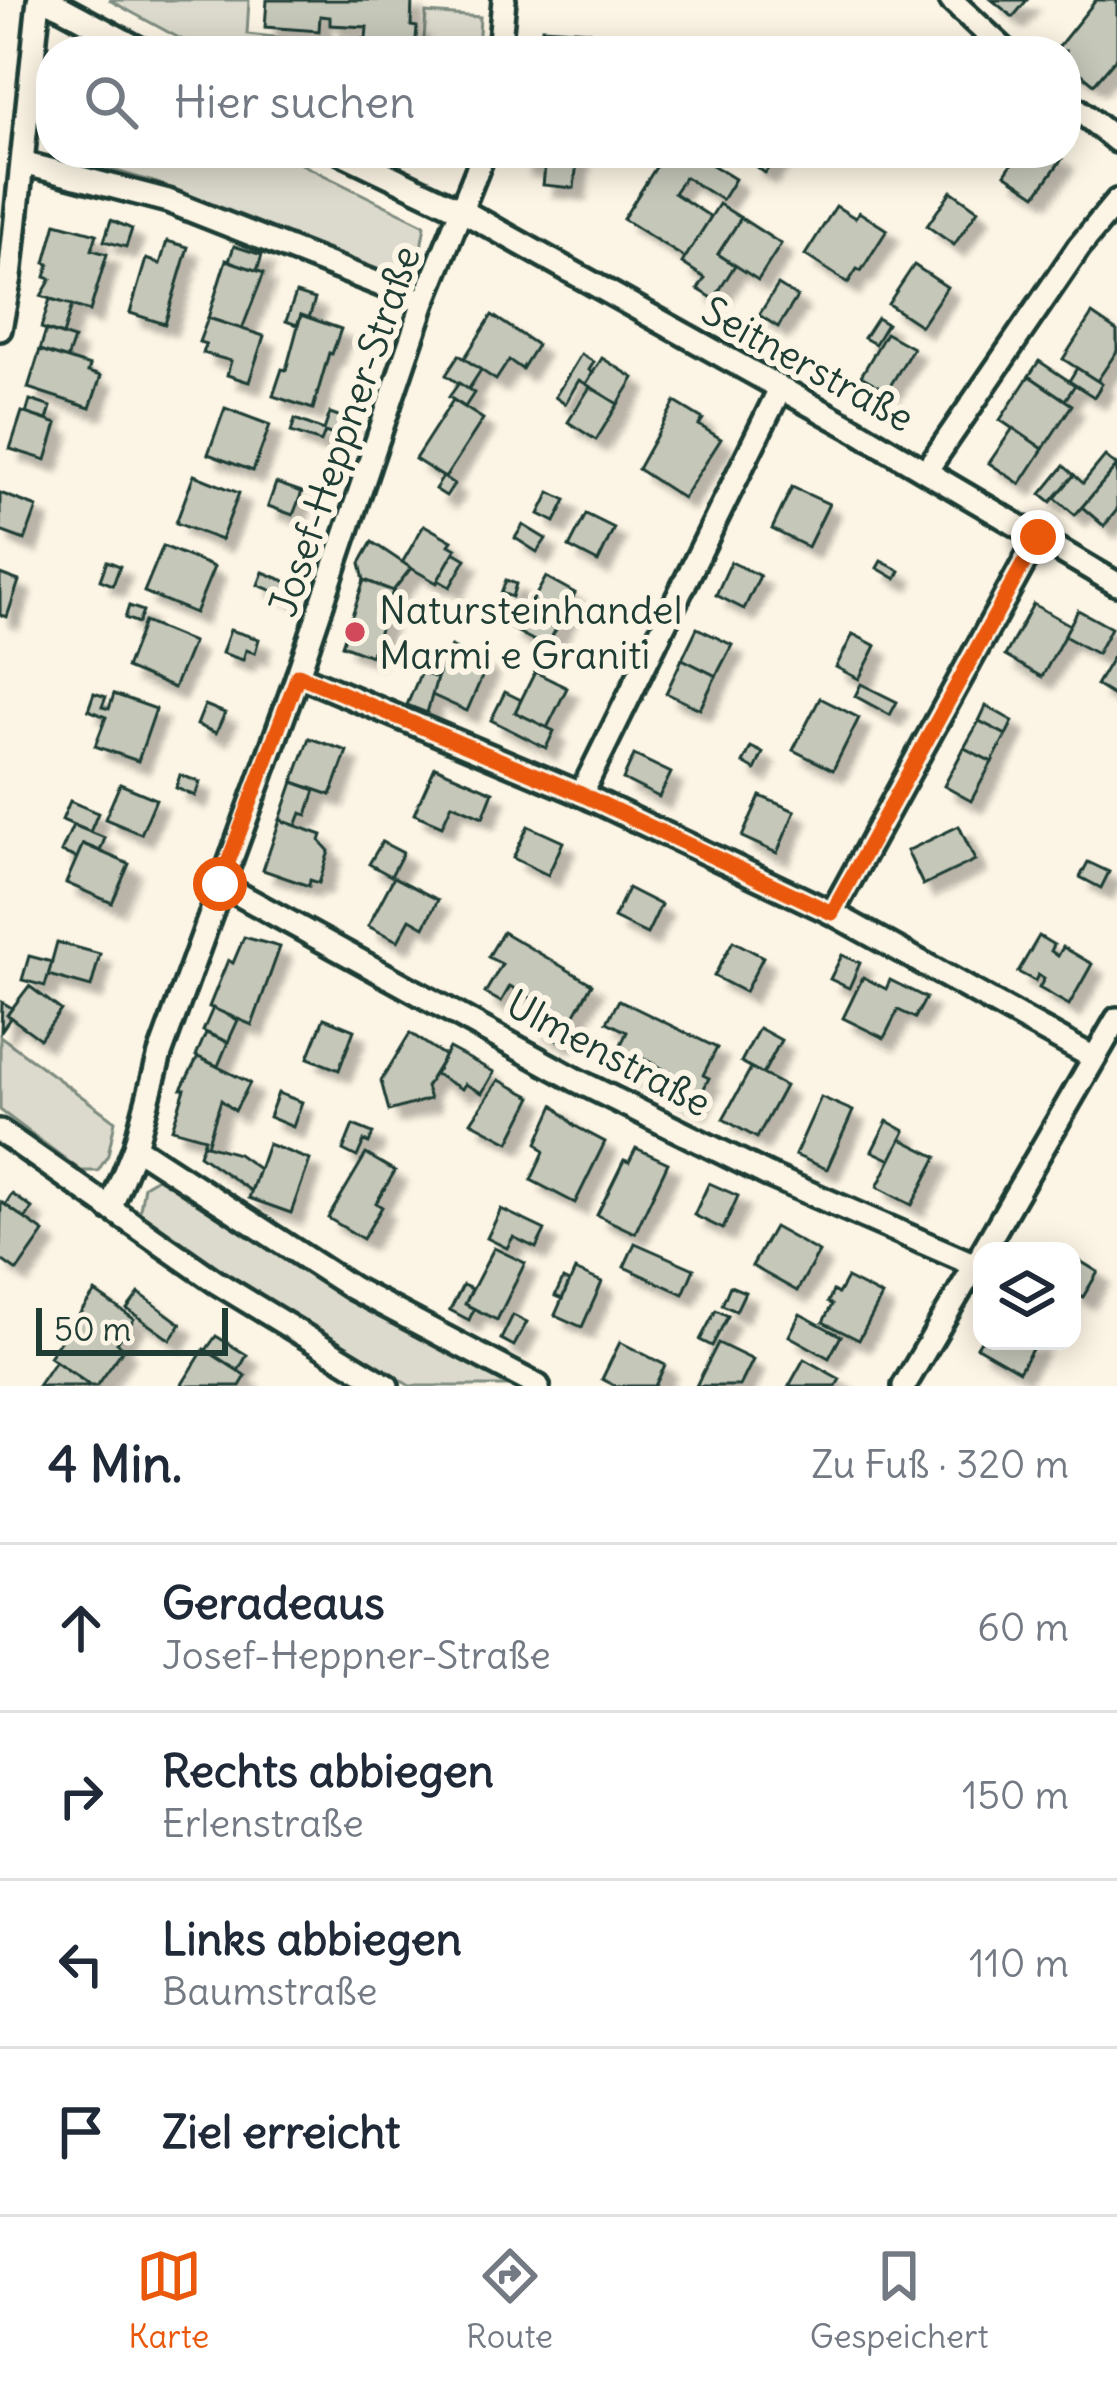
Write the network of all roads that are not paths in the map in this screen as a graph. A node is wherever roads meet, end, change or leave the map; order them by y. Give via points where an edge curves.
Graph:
1 (44, 0) edge
2 (504, 0) edge
3 (951, 0) edge
4 (39, 36) edge
5 (114, 36) edge
6 (500, 36) edge
7 (990, 36) edge
8 (36, 62) edge
9 (1081, 112) edge
10 (1117, 141) edge
11 (23, 163) junction
12 (36, 166) edge
13 (42, 168) edge
14 (373, 168) edge
15 (478, 168) edge
16 (1117, 201) edge
17 (461, 210) junction
18 (424, 302) junction
19 (0, 329) edge
20 (779, 391) junction
21 (926, 471) junction
22 (1038, 537) junction
23 (1117, 584) edge
24 (298, 675) junction
25 (581, 794) junction
26 (220, 884) junction
27 (832, 913) junction
28 (1117, 1019) edge
29 (1094, 1058) junction
30 (0, 1131) edge
31 (135, 1148) junction
32 (110, 1209) junction
33 (988, 1242) edge
34 (973, 1253) edge
35 (973, 1268) edge
36 (387, 1386) edge
37 (538, 1386) edge
38 (904, 1386) edge

1 - 4 street
1 - 5 street
2 - 6 street
3 - 7 street
8 - 11 street
9 - 10 street
11 - 12 street
11 - 19 street
13 - 18 street via 168,201
14 - 17 street, Seitnerstraße
15 - 17 street, Josef-Heppner-Straße
16 - 21 street
17 - 18 street, Josef-Heppner-Straße
17 - 20 street, Seitnerstraße
18 - 24 street, Josef-Heppner-Straße
20 - 21 street, Seitnerstraße
20 - 25 street
21 - 22 street, Seitnerstraße
22 - 23 street, Seitnerstraße
22 - 27 street
24 - 25 street
24 - 26 street, Josef-Heppner-Straße
25 - 27 street
26 - 31 street, Josef-Heppner-Straße
26 - 34 street, Ulmenstraße via 576,1080 768,1175
27 - 29 street
28 - 29 street
29 - 33 street
30 - 32 street
31 - 32 street, Josef-Heppner-Straße
31 - 37 street via 352,1288
32 - 36 street
35 - 38 street

